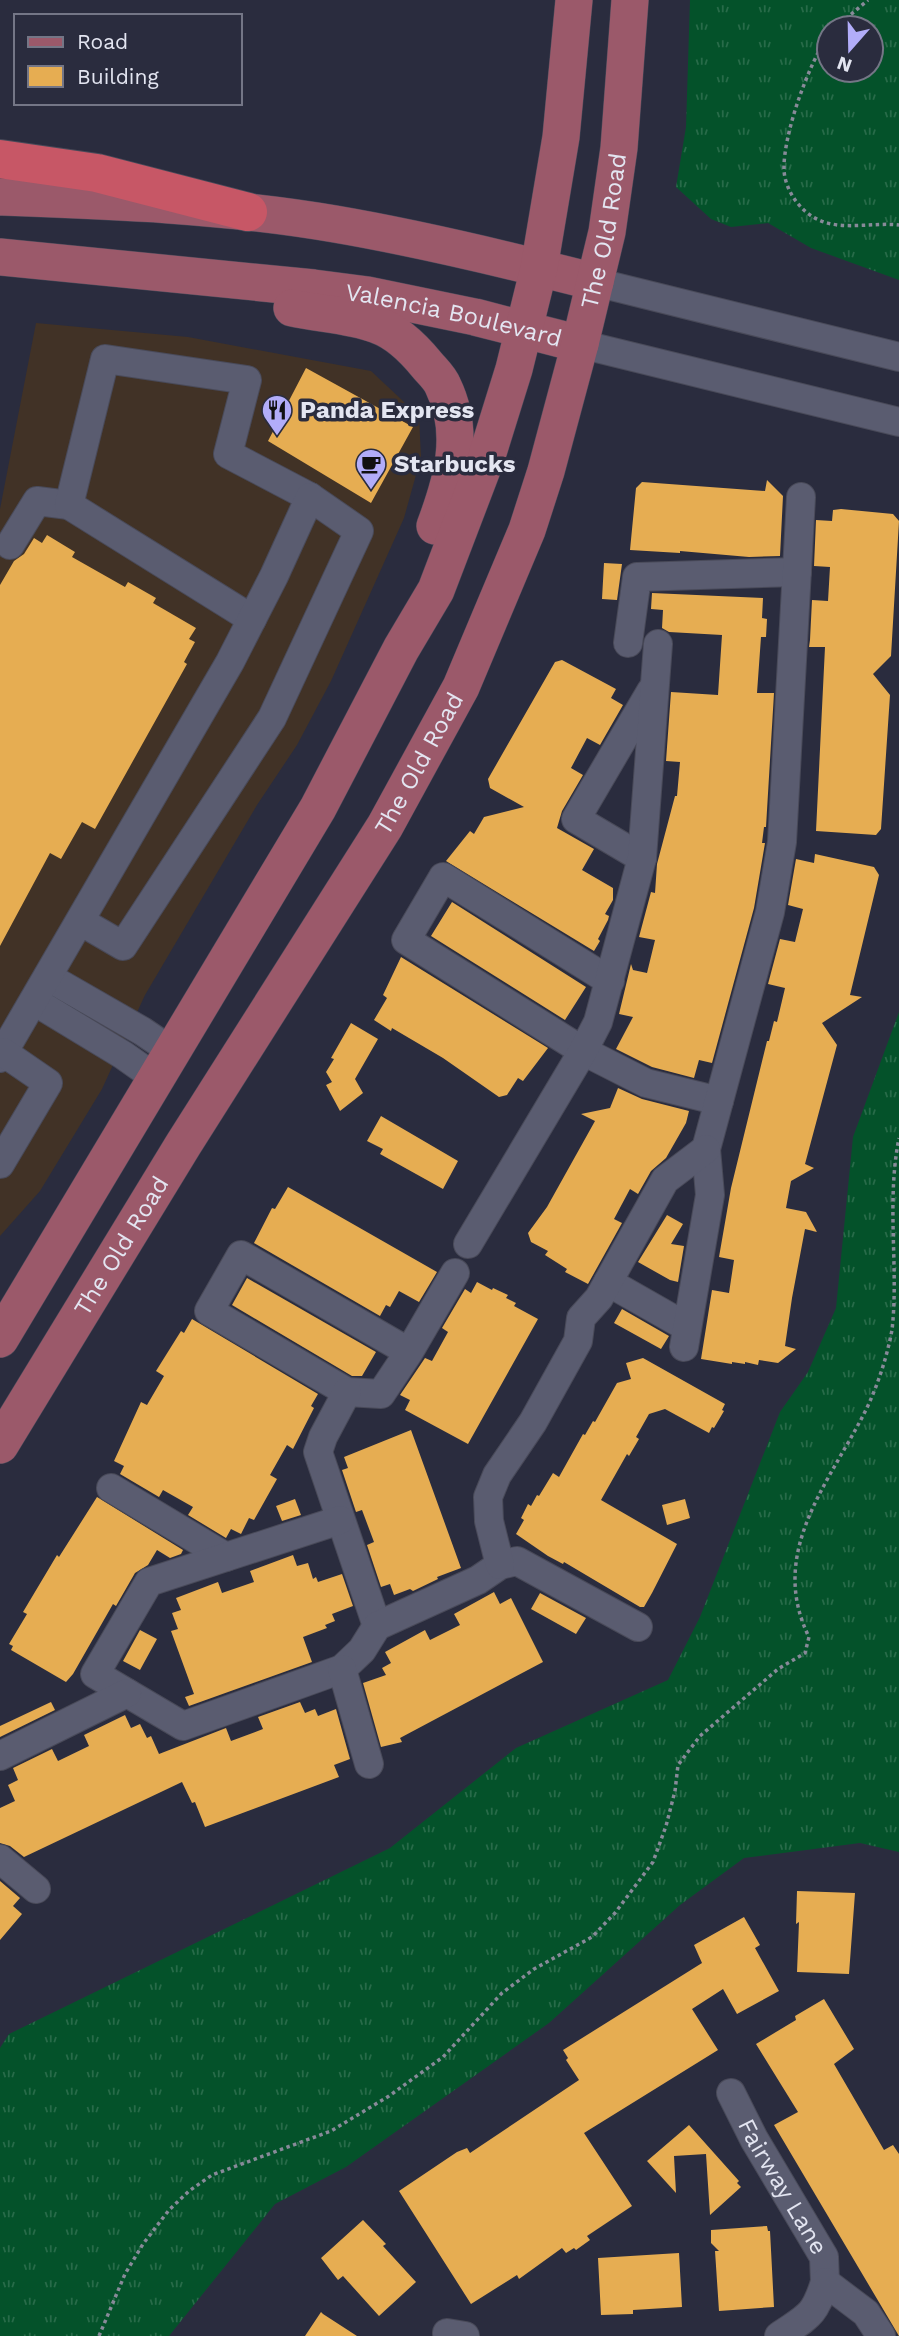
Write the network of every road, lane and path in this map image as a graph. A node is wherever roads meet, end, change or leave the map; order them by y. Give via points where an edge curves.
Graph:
1 (574, 0) edge
2 (630, 0) edge
3 (868, 0) edge
4 (852, 14) edge
5 (815, 55) edge
6 (0, 159) edge
7 (0, 197) edge
8 (248, 212) junction
9 (899, 225) edge
10 (0, 257) edge
11 (539, 268) junction
12 (228, 279) junction
13 (595, 282) junction
14 (524, 330) junction
15 (580, 344) junction
16 (899, 357) edge
17 (899, 422) edge
18 (310, 497) junction
19 (801, 497) dead end
20 (69, 505) junction
21 (10, 545) dead end
22 (797, 572) junction
23 (252, 619) junction
24 (628, 643) dead end
25 (657, 644) dead end
26 (401, 649) junction
27 (654, 685) junction
28 (642, 858) junction
29 (80, 921) junction
30 (48, 977) junction
31 (610, 981) junction
32 (34, 1002) junction
33 (583, 1051) junction
34 (2, 1055) edge
35 (165, 1065) junction
36 (719, 1101) junction
37 (899, 1139) edge
38 (706, 1149) junction
39 (0, 1164) edge
40 (468, 1244) dead end
41 (455, 1273) dead end
42 (608, 1282) junction
43 (0, 1339) edge
44 (409, 1352) junction
45 (347, 1392) junction
46 (0, 1445) edge
47 (111, 1488) dead end
48 (340, 1520) junction
49 (226, 1557) junction
50 (500, 1565) junction
51 (377, 1626) junction
52 (638, 1627) dead end
53 (342, 1669) junction
54 (127, 1693) junction
55 (0, 1756) edge
56 (369, 1764) dead end
57 (0, 1859) edge
58 (36, 1889) dead end
59 (731, 2093) dead end
60 (825, 2282) junction
61 (99, 2336) edge
62 (772, 2336) edge
63 (779, 2336) edge
64 (881, 2336) edge

1 - 11 main road via 561,137
2 - 13 main road, The Old Road via 619,148
3 - 4 path
5 - 9 path via 788,138 784,172 795,202 819,220
6 - 8 highway via 97,173
7 - 8 main road
8 - 11 main road via 406,237
10 - 12 main road, Valencia Boulevard
11 - 13 main road
11 - 14 main road
12 - 14 main road, Valencia Boulevard via 368,295
12 - 26 main road via 293,308 377,325 400,338 442,383 455,426 456,457 451,485 420,566
13 - 15 main road, The Old Road
13 - 16 street
14 - 15 main road, Valencia Boulevard
14 - 26 main road via 460,532 436,590
15 - 17 street, Valencia Boulevard
15 - 46 main road, The Old Road via 527,530 461,687 420,766
18 - 20 street via 228,454 247,380 105,359
18 - 23 street
18 - 29 street via 359,531 272,718 123,946
19 - 22 street
20 - 21 street via 37,501
20 - 23 street
22 - 24 street via 637,576
22 - 36 street via 782,842 770,912
23 - 29 street
25 - 27 street
26 - 35 main road via 318,808
27 - 28 street
27 - 28 street via 576,819
28 - 31 street
29 - 30 street
30 - 32 street
30 - 35 street via 142,1031
31 - 33 street via 598,1022
31 - 33 street via 443,877 406,940
32 - 34 street
32 - 35 street via 123,1055
33 - 36 street via 646,1083
33 - 40 street
34 - 39 street via 48,1083
35 - 43 main road
36 - 38 street
37 - 61 path via 893,1185 892,1329 860,1423 818,1494 798,1548 795,1586 809,1637 805,1653 700,1736 678,1765 653,1862 592,1937 502,1993 443,2057 389,2096 331,2131 212,2175 189,2191 143,2244
38 - 42 street via 665,1180
38 - 42 street via 710,1195 685,1337
41 - 44 street
42 - 50 street via 581,1318 578,1341 488,1497
44 - 45 street via 381,1394
44 - 45 street via 241,1255 209,1311
45 - 48 street via 318,1452
47 - 49 street
48 - 49 street
48 - 51 street
49 - 54 street via 149,1582 95,1674
50 - 51 street via 478,1580
50 - 52 street via 517,1561
51 - 53 street via 362,1650
53 - 54 street via 183,1726
53 - 56 street
54 - 55 street
57 - 58 street
59 - 60 street, Fairway Lane via 824,2257
60 - 63 street via 818,2305
60 - 64 street via 866,2313
62 - 63 street

